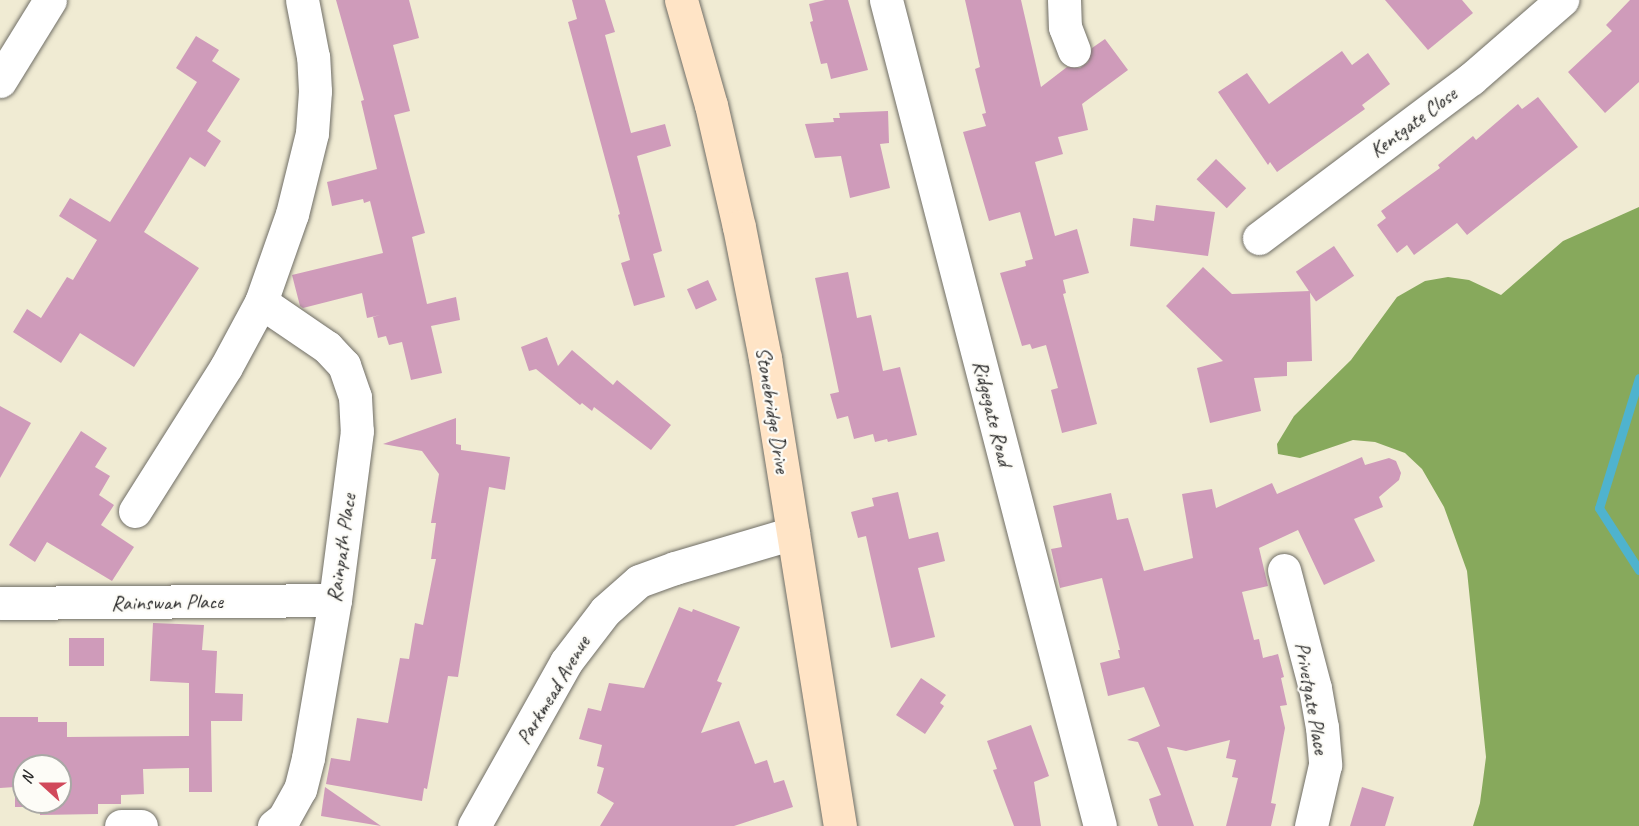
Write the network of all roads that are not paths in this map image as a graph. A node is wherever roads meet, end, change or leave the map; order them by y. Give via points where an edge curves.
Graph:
1 (51, 0) edge
2 (302, 0) edge
3 (681, 0) edge
4 (886, 0) edge
5 (1064, 0) edge
6 (1562, 0) edge
7 (1074, 50) dead end
8 (0, 81) edge
9 (1259, 238) dead end
10 (261, 302) junction
11 (135, 511) dead end
12 (793, 533) junction
13 (1284, 570) dead end
14 (335, 600) junction
15 (0, 603) edge
16 (121, 826) edge
17 (141, 826) edge
18 (274, 826) edge
19 (474, 826) edge
20 (840, 826) edge
21 (1100, 826) edge
22 (1311, 826) edge

1 - 8 street
2 - 10 street via 313,57 312,133 292,214
3 - 12 street, Stonebridge Drive via 711,105 739,227
4 - 21 street, Ridgegate Road
5 - 7 street via 1065,27
6 - 9 street, Kentgate Close via 1471,79
10 - 11 street via 226,367
10 - 14 street, Rainpath Place via 327,347 344,365 355,397 357,431
12 - 19 street, Parkmead Avenue via 639,581 605,611 566,662
12 - 20 street, Stonebridge Drive
13 - 22 street, Privetgate Place via 1322,728 1324,765
14 - 15 street, Rainswan Place
14 - 18 street, Rainpath Place via 300,789 284,818
16 - 17 street

